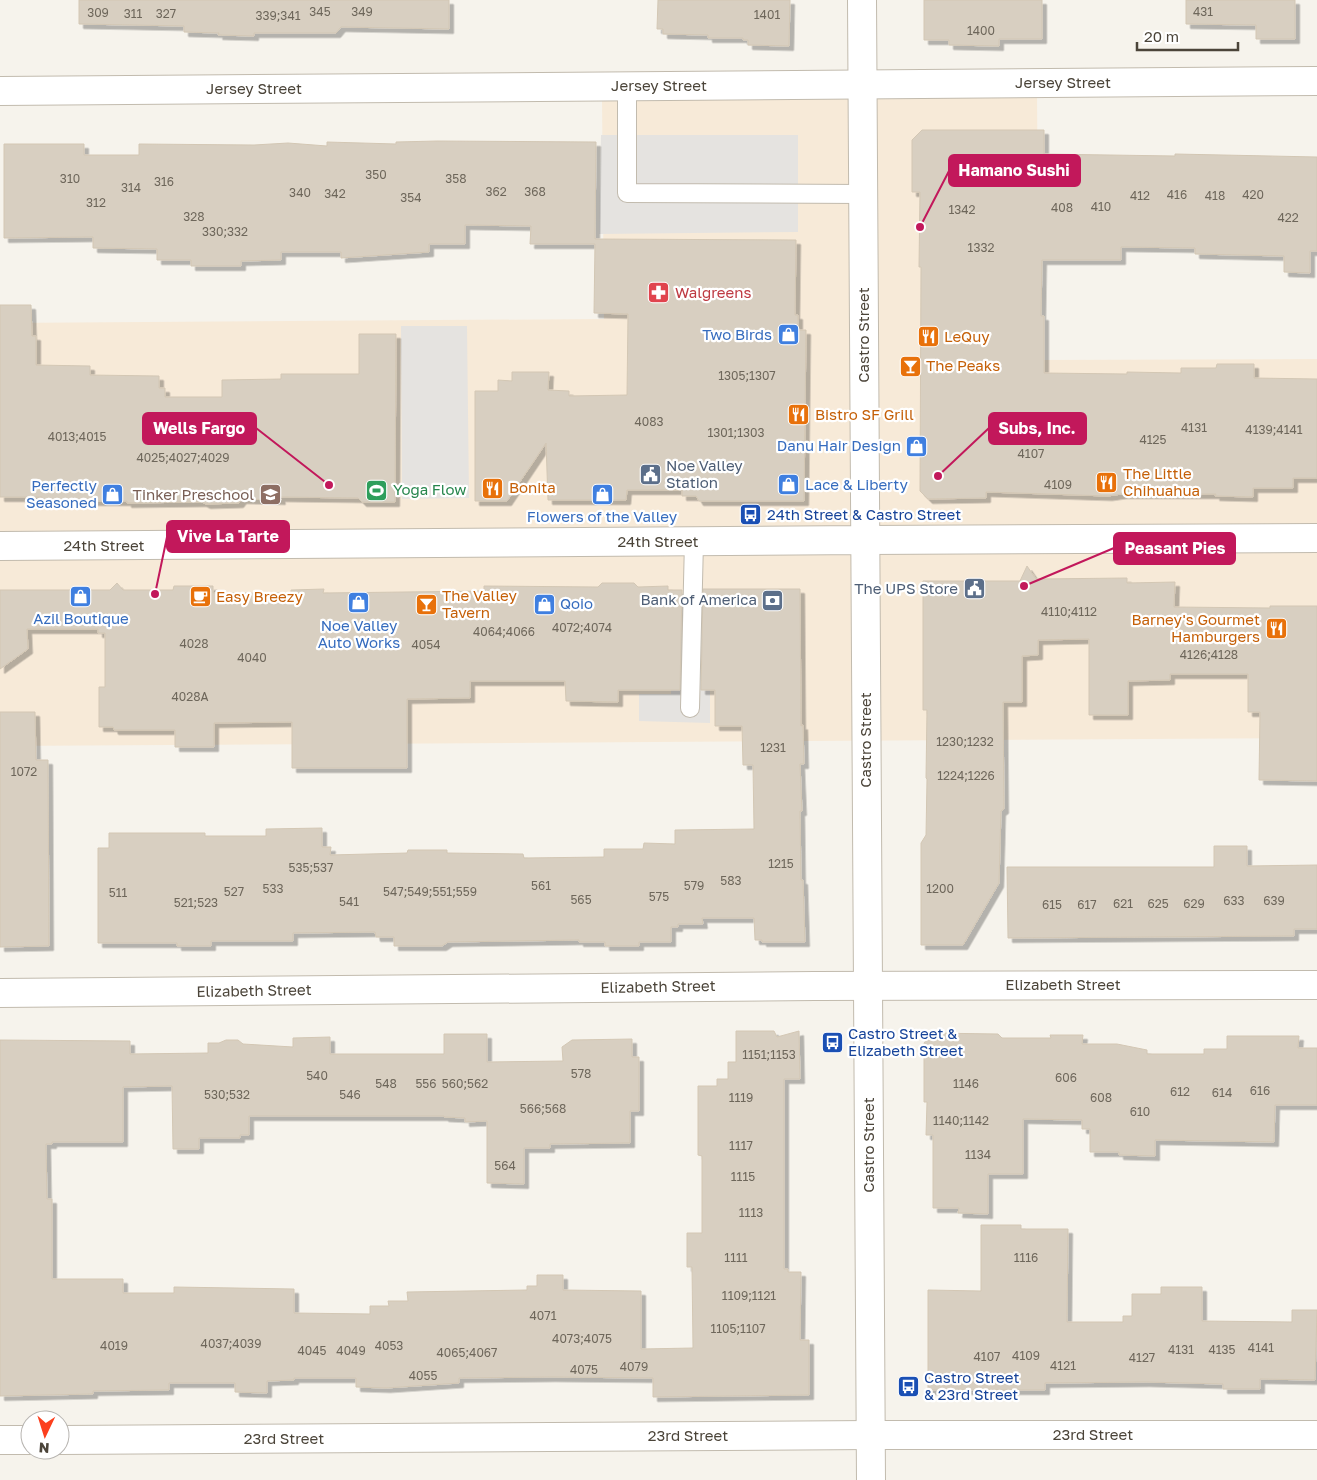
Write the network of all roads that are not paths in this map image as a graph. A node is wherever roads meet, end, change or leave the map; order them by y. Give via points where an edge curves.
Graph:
1 (862, 0) edge
2 (1317, 81) edge
3 (862, 84) junction
4 (627, 86) junction
5 (0, 91) edge
6 (863, 194) junction
7 (1317, 538) edge
8 (865, 540) junction
9 (694, 541) junction
10 (0, 546) edge
11 (690, 708) dead end
12 (1317, 985) edge
13 (868, 986) junction
14 (0, 993) edge
15 (1317, 1434) edge
16 (870, 1435) junction
17 (0, 1440) edge
18 (20, 1440) edge
19 (70, 1440) edge
20 (871, 1480) edge

1 - 3 street, Castro Street
2 - 3 street, Jersey Street
3 - 4 street, Jersey Street
3 - 6 street, Castro Street
4 - 5 street, Jersey Street
4 - 6 lane via 627,193
6 - 8 street, Castro Street
7 - 8 street, 24th Street
8 - 9 street, 24th Street
8 - 13 street, Castro Street
9 - 10 street, 24th Street
9 - 11 lane
12 - 13 street, Elizabeth Street
13 - 14 street, Elizabeth Street
13 - 16 street, Castro Street
15 - 16 street, 23rd Street
16 - 19 street, 23rd Street
16 - 20 street, Castro Street
17 - 18 street

